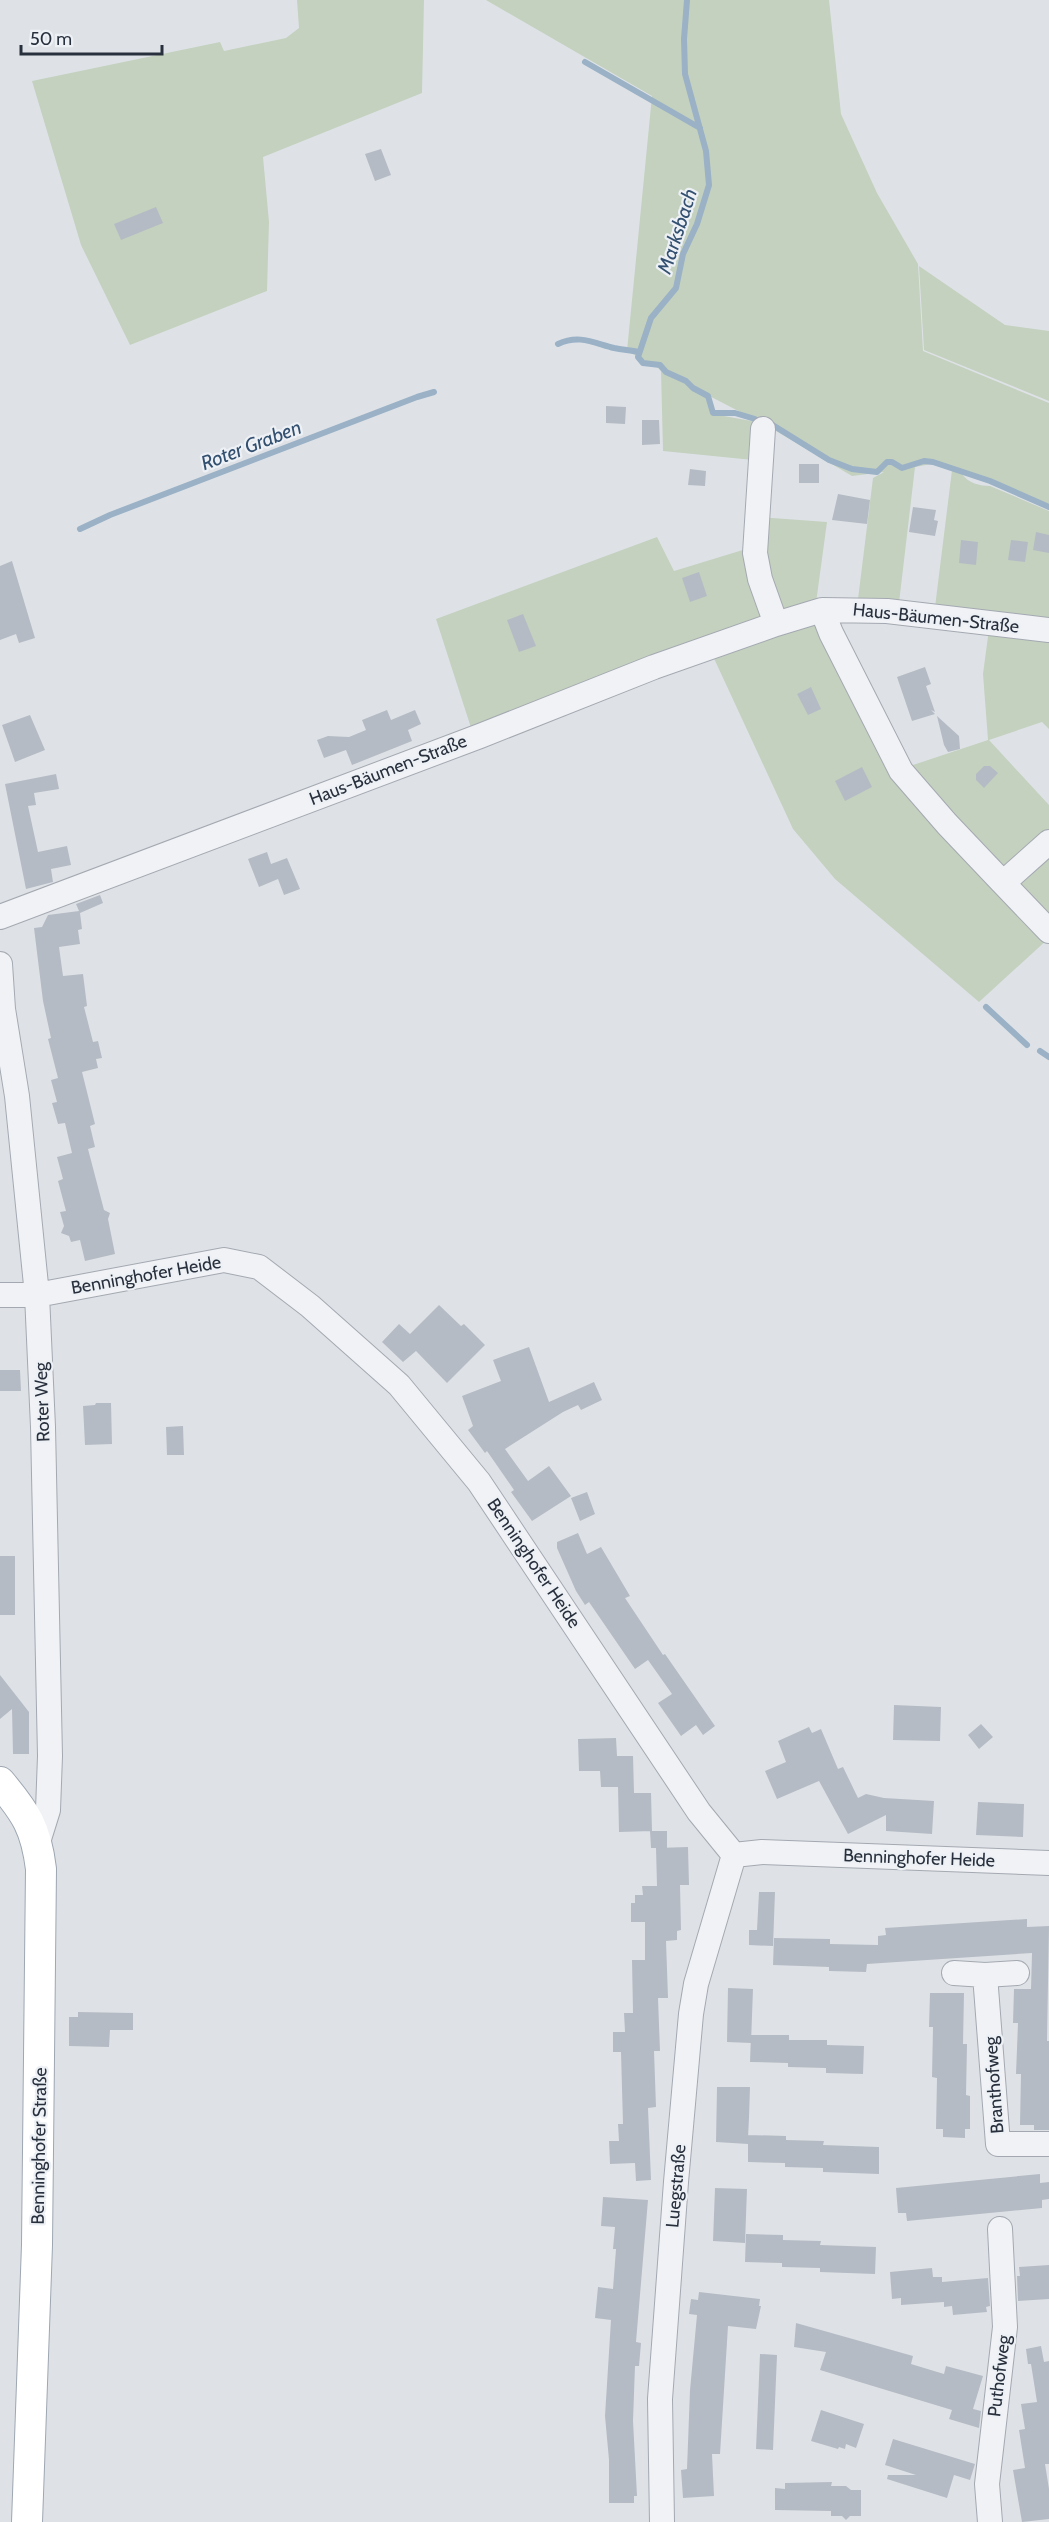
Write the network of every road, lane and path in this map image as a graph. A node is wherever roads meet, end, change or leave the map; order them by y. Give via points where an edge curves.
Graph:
1 (763, 429) dead end
2 (822, 610) junction
3 (776, 624) junction
4 (1049, 630) edge
5 (1049, 842) edge
6 (1003, 883) junction
7 (0, 917) edge
8 (1049, 931) edge
9 (0, 964) edge
10 (2, 1009) edge
11 (0, 1295) edge
12 (37, 1295) junction
13 (0, 1782) edge
14 (38, 1842) junction
15 (734, 1855) junction
16 (1049, 1863) edge
17 (954, 1973) dead end
18 (1017, 1973) dead end
19 (985, 1975) junction
20 (1049, 2144) edge
21 (1000, 2229) dead end
22 (27, 2522) edge
23 (662, 2522) edge
24 (990, 2522) edge

1 - 3 street via 755,553
2 - 3 street, Haus-Bäumen-Straße
2 - 4 street, Haus-Bäumen-Straße via 887,611
2 - 6 street, Haus-Bäumen-Straße via 901,771
3 - 7 street, Haus-Bäumen-Straße
5 - 6 street
6 - 8 street, Haus-Bäumen-Straße
9 - 10 street, Roter Weg
10 - 12 street, Roter Weg via 17,1096
11 - 12 street, Benninghofer Heide
12 - 14 street, Roter Weg via 44,1427 50,1756 48,1810
12 - 15 street, Benninghofer Heide via 224,1260 259,1267 310,1306 399,1385 479,1482 699,1812
13 - 14 main road, Benninghofer Straße via 23,1812
14 - 22 main road, Benninghofer Straße via 41,1980
15 - 16 street, Benninghofer Heide via 762,1852
15 - 23 street, Luegstraße via 696,1984 691,2014 660,2399
17 - 19 street
18 - 19 street
19 - 20 street, Branthofweg via 998,2144
21 - 24 street, Puthofweg via 1005,2327 987,2484

